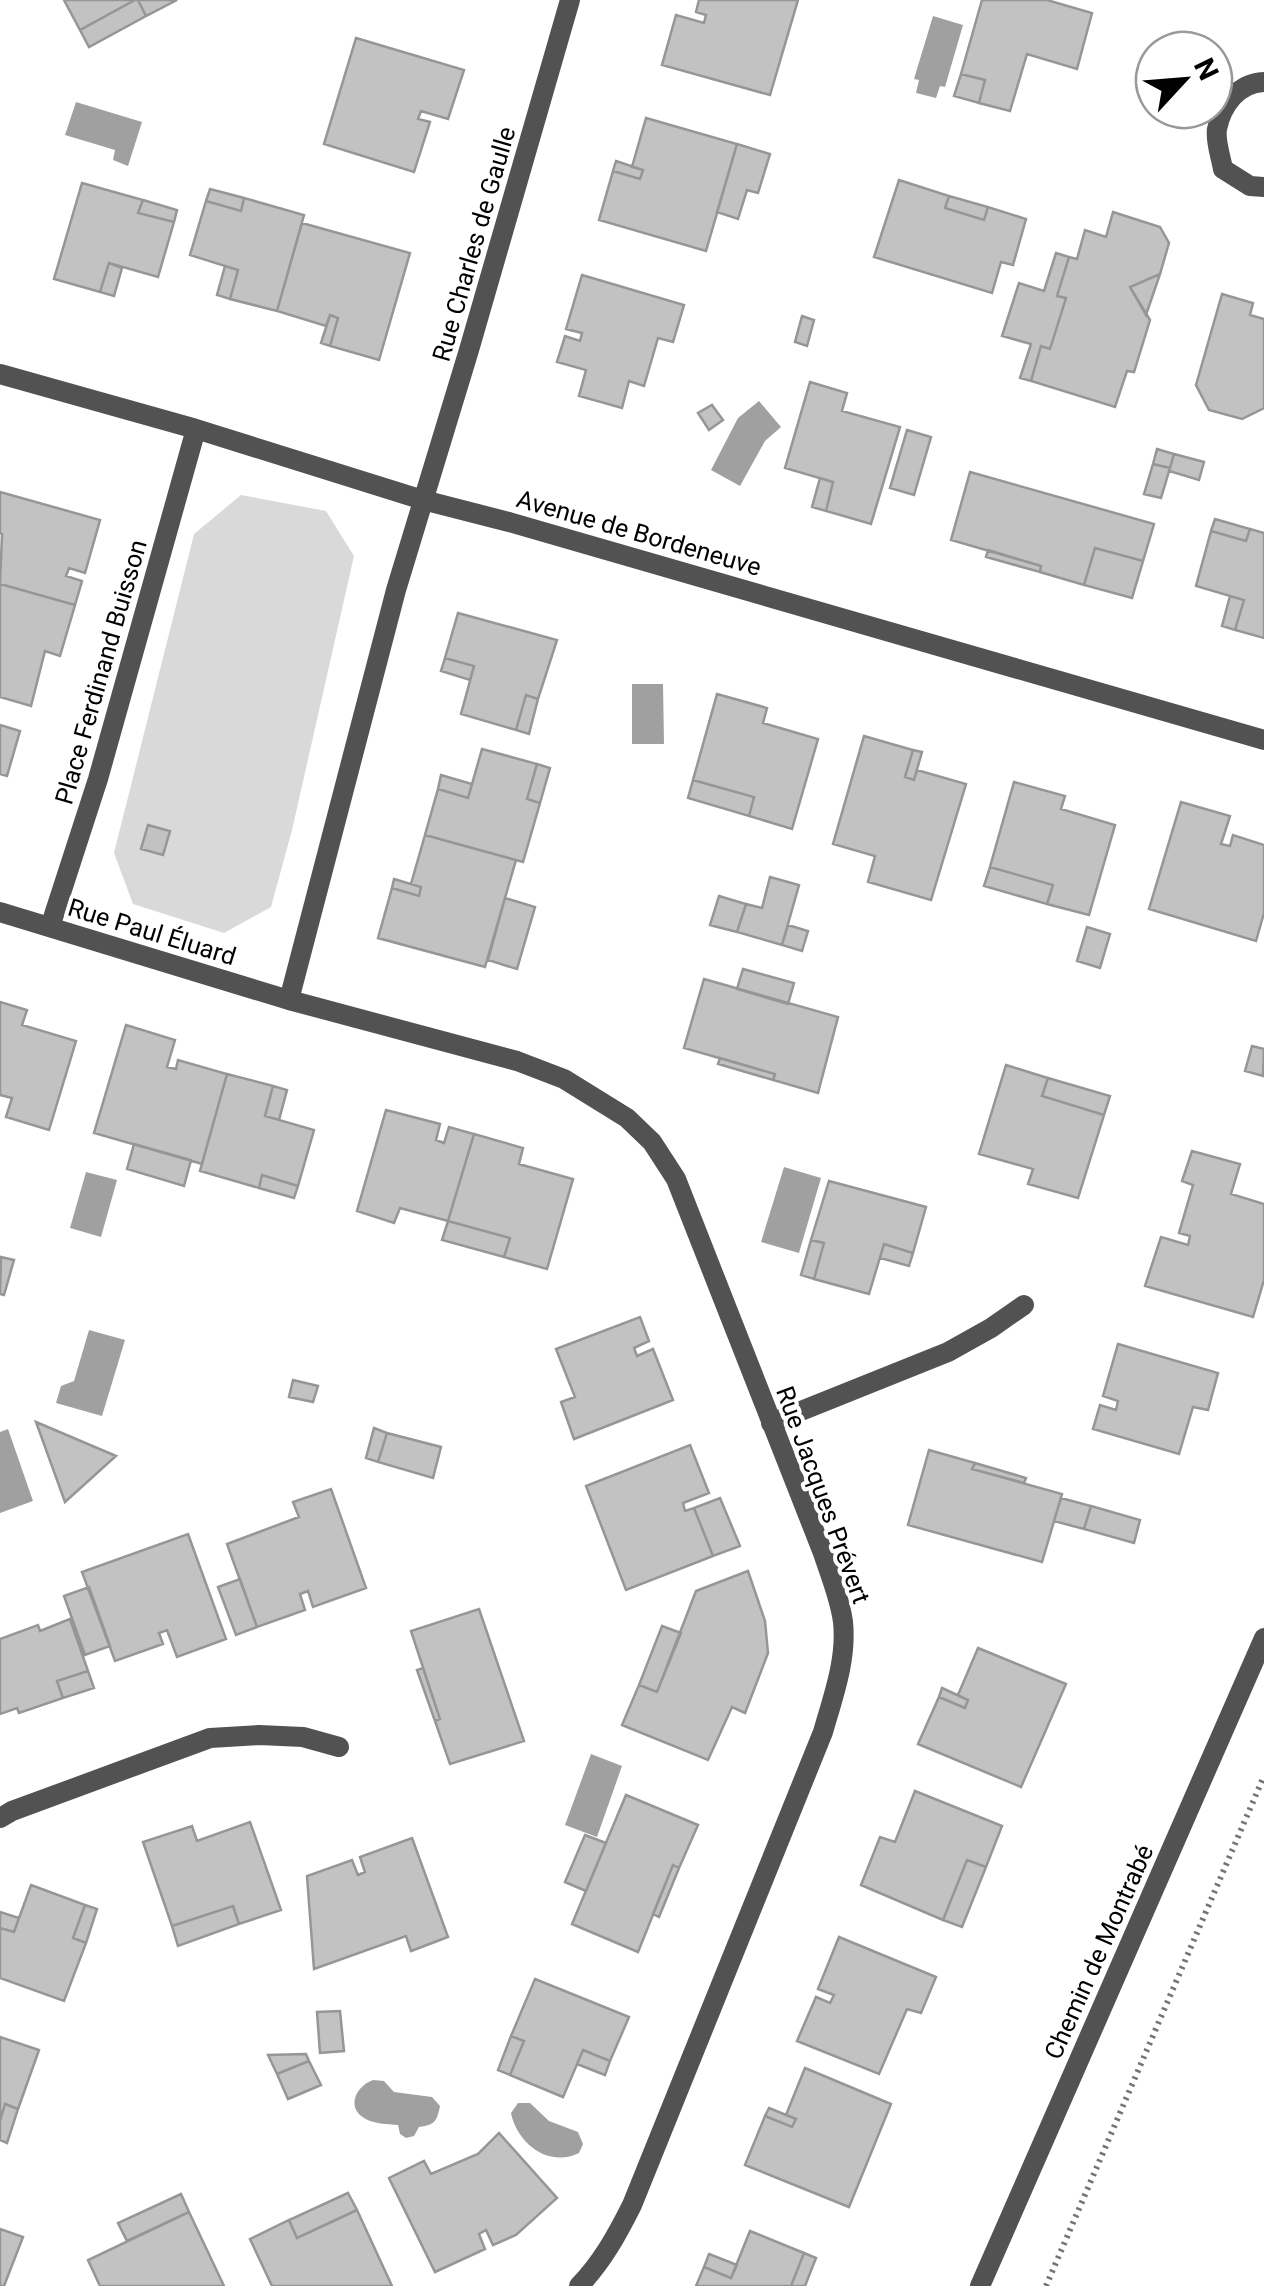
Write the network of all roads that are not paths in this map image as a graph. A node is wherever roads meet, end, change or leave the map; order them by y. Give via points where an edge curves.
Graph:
1 (570, 0) edge
2 (1264, 82) edge
3 (1264, 187) edge
4 (0, 374) edge
5 (196, 429) junction
6 (423, 500) junction
7 (1264, 740) edge
8 (0, 912) edge
9 (50, 927) junction
10 (289, 1000) junction
11 (1024, 1305) dead end
12 (771, 1423) junction
13 (1264, 1638) edge
14 (339, 1747) dead end
15 (0, 1818) edge
16 (579, 2286) edge
17 (980, 2286) edge

1 - 6 street, Rue Charles de Gaulle
2 - 3 street via 1252,82 1230,98 1216,132 1223,169
4 - 5 street, Avenue de Bordeneuve
5 - 6 street, Avenue de Bordeneuve
5 - 9 street, Place Ferdinand Buisson
6 - 7 street, Avenue de Bordeneuve
6 - 10 street
8 - 9 street, Rue Paul Éluard
9 - 10 street, Rue Paul Éluard
10 - 12 street, Rue Jacques Prévert via 517,1061 627,1118 676,1179
11 - 12 street via 948,1352
12 - 16 street, Rue Jacques Prévert via 844,1624 836,1688 632,2205 614,2242
13 - 17 street, Chemin de Montrabé
14 - 15 street via 304,1737 210,1738

